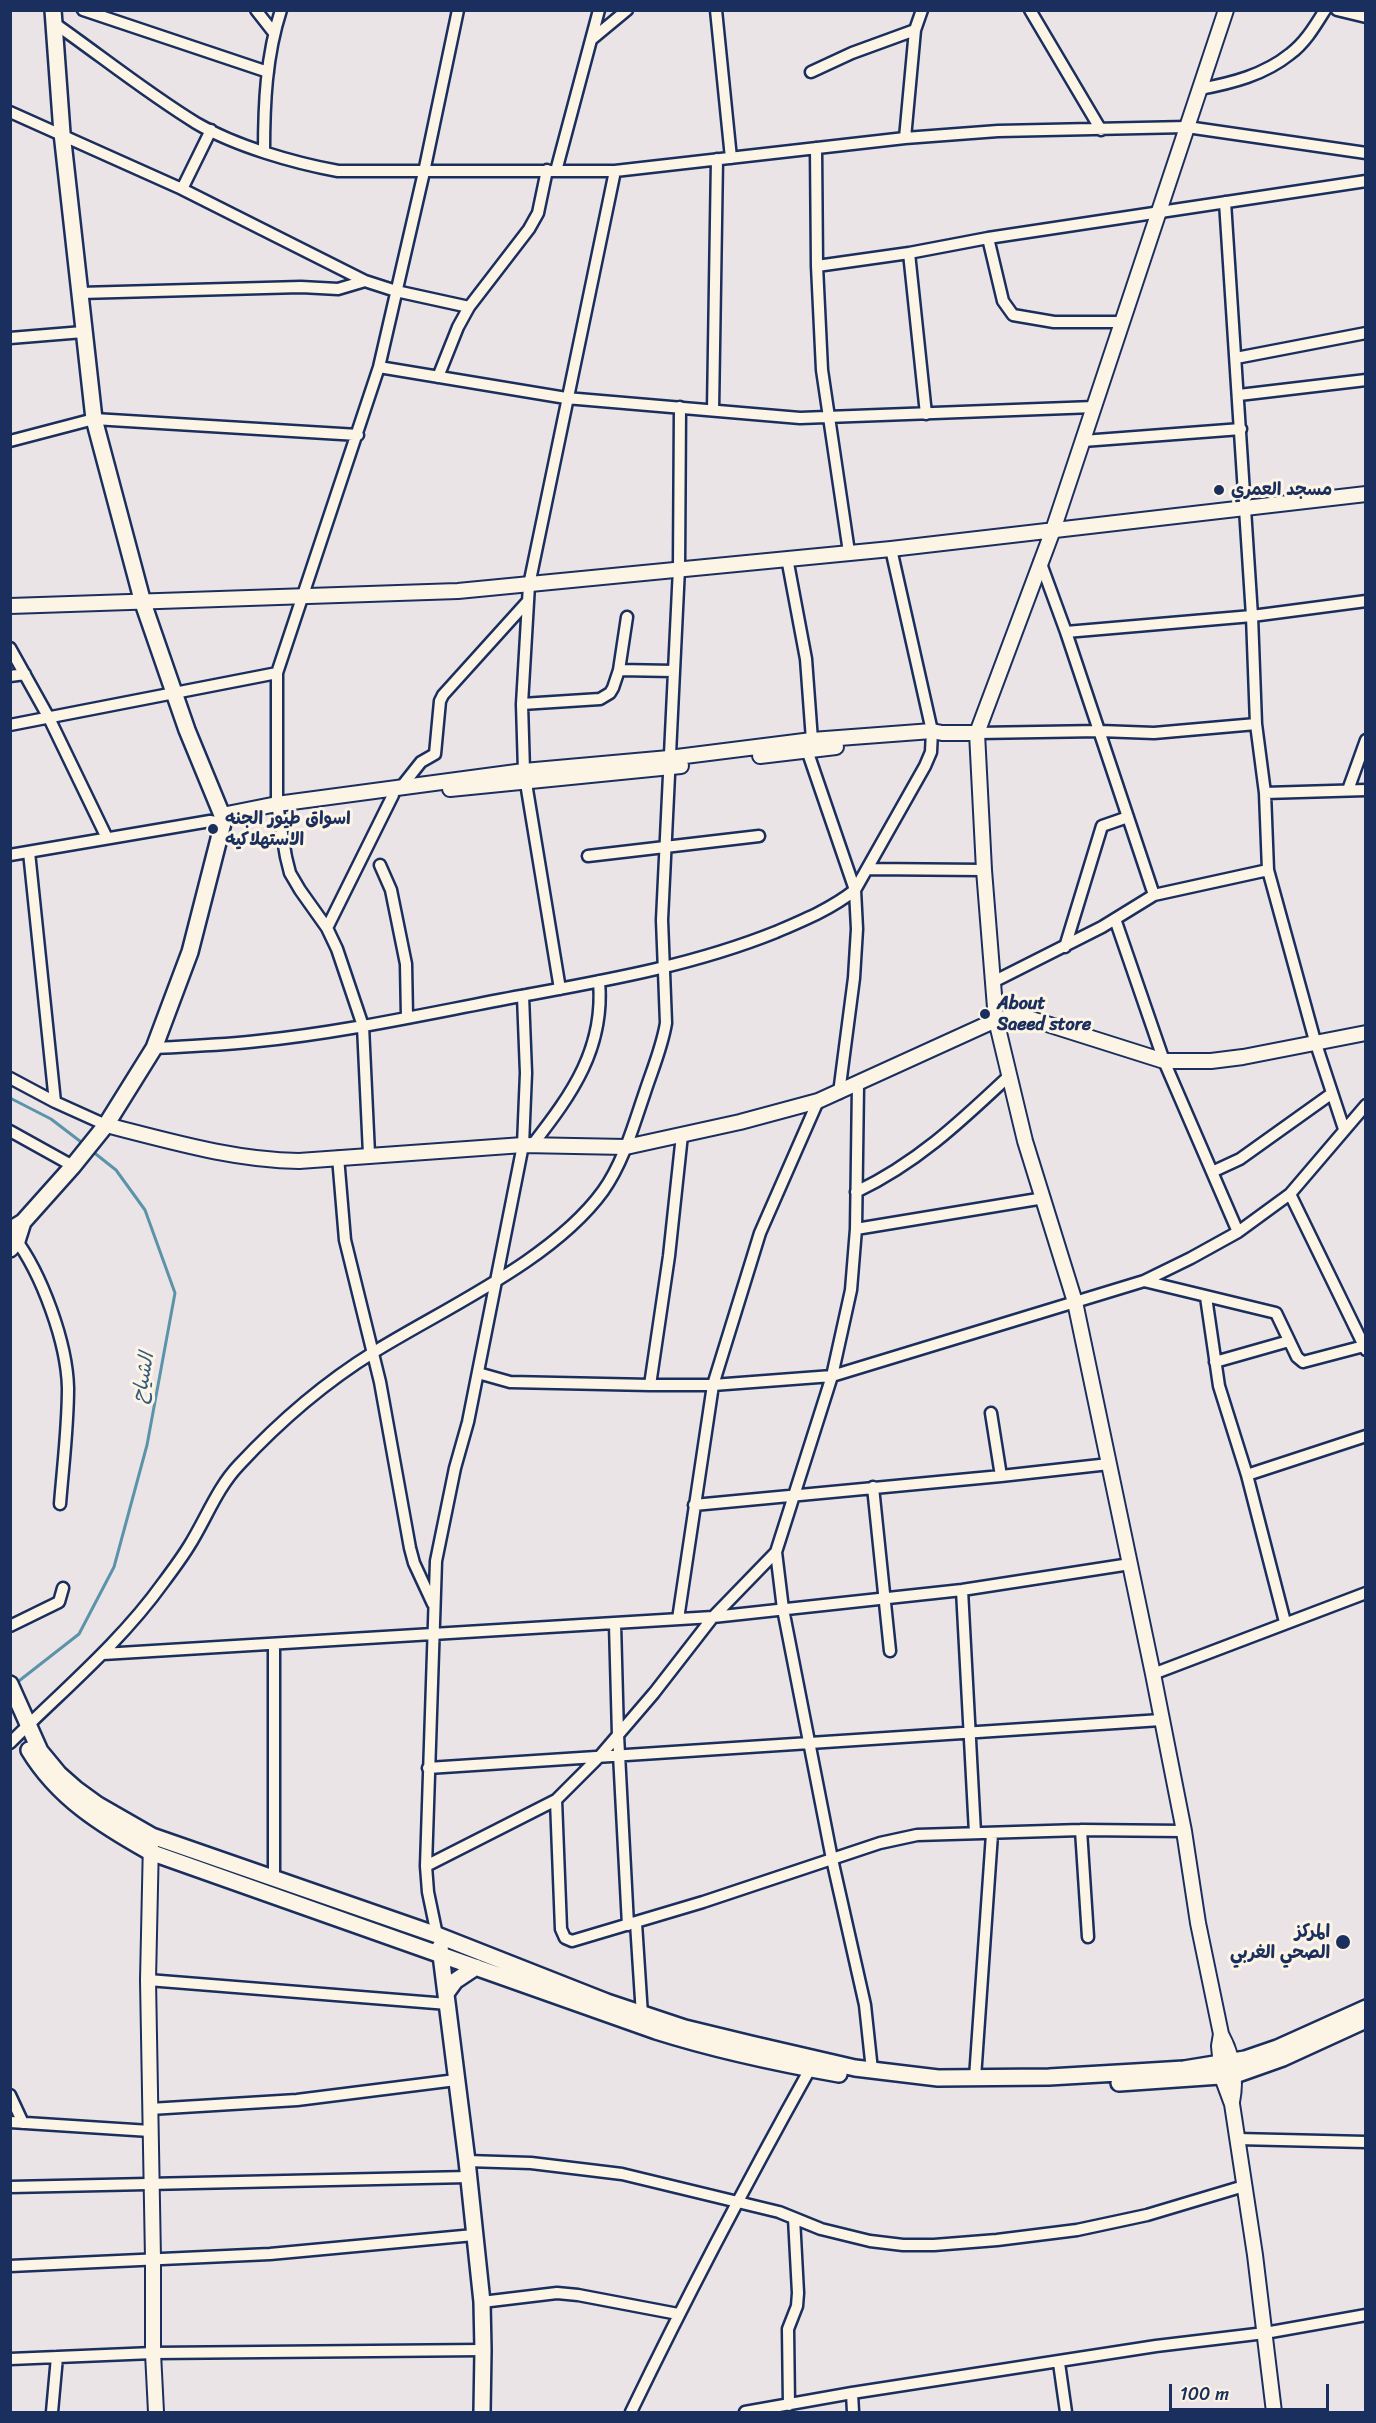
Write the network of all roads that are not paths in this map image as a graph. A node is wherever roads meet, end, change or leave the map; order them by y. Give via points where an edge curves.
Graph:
1 (83, 10) edge
2 (256, 10) edge
3 (281, 10) edge
4 (458, 10) edge
5 (599, 10) edge
6 (627, 10) edge
7 (716, 10) edge
8 (922, 10) edge
9 (1030, 10) edge
10 (1226, 10) edge
11 (1325, 10) edge
12 (1337, 10) edge
13 (54, 17) edge
14 (1365, 17) edge
15 (915, 30) junction
16 (274, 33) junction
17 (592, 39) junction
18 (268, 72) junction
19 (811, 72) dead end
20 (1200, 89) junction
21 (10, 112) edge
22 (1187, 127) junction
23 (211, 130) junction
24 (1101, 130) junction
25 (62, 133) junction
26 (905, 138) junction
27 (816, 148) junction
28 (264, 152) junction
29 (1365, 153) edge
30 (731, 158) junction
31 (717, 159) junction
32 (552, 171) junction
33 (615, 171) junction
34 (424, 172) junction
35 (1365, 181) edge
36 (182, 189) junction
37 (1224, 202) junction
38 (1158, 212) junction
39 (988, 238) junction
40 (909, 253) junction
41 (817, 266) junction
42 (365, 281) junction
43 (396, 291) junction
44 (80, 293) junction
45 (469, 308) junction
46 (1122, 322) junction
47 (83, 332) junction
48 (1365, 333) edge
49 (10, 338) edge
50 (1236, 358) junction
51 (379, 367) junction
52 (438, 377) junction
53 (1365, 380) edge
54 (1239, 395) junction
55 (566, 398) junction
56 (680, 406) junction
57 (1094, 407) junction
58 (713, 410) junction
59 (926, 414) junction
60 (94, 419) junction
61 (828, 419) junction
62 (1241, 429) junction
63 (358, 435) junction
64 (10, 441) edge
65 (1083, 441) junction
66 (1365, 494) edge
67 (1246, 508) junction
68 (1053, 530) junction
69 (891, 549) junction
70 (849, 552) junction
71 (787, 558) junction
72 (1040, 561) junction
73 (679, 568) junction
74 (529, 585) junction
75 (301, 597) junction
76 (1365, 601) edge
77 (528, 602) junction
78 (143, 603) junction
79 (10, 606) edge
80 (1252, 616) junction
81 (627, 617) dead end
82 (1066, 632) junction
83 (10, 648) edge
84 (619, 670) junction
85 (674, 671) junction
86 (26, 674) junction
87 (277, 674) junction
88 (10, 676) edge
89 (174, 694) junction
90 (522, 704) junction
91 (49, 718) junction
92 (1256, 724) junction
93 (10, 725) edge
94 (1100, 731) junction
95 (977, 733) junction
96 (935, 734) junction
97 (1365, 740) edge
98 (810, 745) junction
99 (669, 763) junction
100 (525, 776) junction
101 (397, 790) junction
102 (1348, 790) junction
103 (1365, 790) edge
104 (1265, 793) junction
105 (277, 808) junction
106 (1128, 817) junction
107 (218, 820) junction
108 (759, 836) dead end
109 (107, 838) junction
110 (665, 846) junction
111 (29, 852) junction
112 (10, 855) edge
113 (588, 856) dead end
114 (380, 865) dead end
115 (867, 869) junction
116 (984, 870) junction
117 (1268, 870) junction
118 (855, 890) junction
119 (1154, 895) junction
120 (1115, 919) junction
121 (327, 928) junction
122 (1065, 947) junction
123 (662, 968) junction
124 (599, 981) junction
125 (993, 982) junction
126 (560, 989) junction
127 (523, 996) junction
128 (406, 1017) junction
129 (996, 1020) junction
130 (363, 1026) junction
131 (1365, 1033) edge
132 (1315, 1041) junction
133 (154, 1048) junction
134 (1164, 1061) junction
135 (1009, 1076) junction
136 (10, 1078) edge
137 (858, 1085) junction
138 (839, 1093) junction
139 (1331, 1094) junction
140 (818, 1101) junction
141 (55, 1102) junction
142 (1365, 1106) edge
143 (1344, 1129) junction
144 (103, 1130) junction
145 (10, 1131) edge
146 (682, 1136) junction
147 (528, 1145) junction
148 (626, 1147) junction
149 (369, 1154) junction
150 (338, 1157) junction
151 (76, 1163) junction
152 (1212, 1172) junction
153 (856, 1192) junction
154 (1290, 1194) junction
155 (1044, 1198) junction
156 (856, 1229) junction
157 (1238, 1232) junction
158 (14, 1235) edge
159 (496, 1280) junction
160 (1144, 1281) junction
161 (1206, 1297) junction
162 (1076, 1302) junction
163 (1289, 1341) junction
164 (1365, 1348) edge
165 (372, 1353) junction
166 (1215, 1362) junction
167 (478, 1373) junction
168 (832, 1376) junction
169 (650, 1385) junction
170 (713, 1385) junction
171 (991, 1413) dead end
172 (1365, 1436) edge
173 (1109, 1464) junction
174 (1247, 1474) junction
175 (1001, 1476) junction
176 (873, 1487) junction
177 (792, 1496) junction
178 (60, 1504) dead end
179 (694, 1505) junction
180 (776, 1552) junction
181 (1130, 1564) junction
182 (63, 1588) dead end
183 (962, 1590) junction
184 (1365, 1593) edge
185 (885, 1597) junction
186 (434, 1605) junction
187 (783, 1609) junction
188 (713, 1617) junction
189 (678, 1619) junction
190 (1285, 1622) junction
191 (615, 1624) junction
192 (10, 1626) edge
193 (435, 1634) junction
194 (274, 1645) junction
195 (890, 1651) dead end
196 (103, 1654) junction
197 (1153, 1674) junction
198 (10, 1684) edge
199 (15, 1710) edge
200 (1161, 1720) junction
201 (19, 1734) edge
202 (970, 1734) junction
203 (618, 1735) junction
204 (810, 1743) junction
205 (620, 1755) junction
206 (600, 1756) junction
207 (428, 1768) junction
208 (556, 1800) junction
209 (1081, 1830) junction
210 (1184, 1831) junction
211 (975, 1833) junction
212 (992, 1834) junction
213 (151, 1844) junction
214 (832, 1859) junction
215 (426, 1866) junction
216 (274, 1878) junction
217 (632, 1924) junction
218 (437, 1935) junction
219 (1088, 1937) dead end
220 (441, 1953) junction
221 (476, 1967) junction
222 (148, 1980) junction
223 (447, 1998) junction
224 (1365, 2008) edge
225 (642, 2015) junction
226 (1365, 2020) edge
227 (810, 2069) junction
228 (1228, 2069) junction
229 (873, 2070) junction
230 (975, 2078) junction
231 (456, 2080) junction
232 (991, 2083) junction
233 (10, 2095) edge
234 (150, 2109) junction
235 (10, 2122) edge
236 (23, 2123) junction
237 (150, 2131) junction
238 (1237, 2139) junction
239 (1365, 2142) edge
240 (467, 2161) junction
241 (468, 2177) junction
242 (151, 2185) junction
243 (1244, 2186) junction
244 (10, 2187) edge
245 (736, 2201) junction
246 (794, 2218) junction
247 (474, 2235) junction
248 (153, 2259) junction
249 (10, 2266) edge
250 (482, 2302) junction
251 (678, 2314) junction
252 (1365, 2315) edge
253 (1265, 2333) junction
254 (483, 2350) junction
255 (153, 2353) junction
256 (57, 2357) junction
257 (10, 2359) edge
258 (1059, 2363) junction
259 (852, 2393) junction
260 (789, 2405) junction
261 (482, 2410) edge
262 (52, 2412) edge
263 (156, 2412) edge
264 (631, 2412) edge
265 (745, 2412) edge
266 (853, 2412) edge
267 (1066, 2412) edge
268 (1274, 2412) edge

1 - 18 street
2 - 16 street
3 - 16 street
4 - 34 street
5 - 17 street
6 - 17 street
7 - 30 street
8 - 15 street
9 - 24 street
10 - 20 street
11 - 20 street via 1305,40 1290,54 1235,82
12 - 14 street
13 - 23 street
13 - 25 main road
15 - 19 street
15 - 26 street
16 - 18 street
17 - 32 street
18 - 28 street
20 - 22 street
21 - 25 street
22 - 24 street
22 - 29 street
22 - 38 street
23 - 28 street
23 - 36 street
24 - 26 street via 998,131
25 - 36 street
25 - 44 main road
26 - 27 street
27 - 30 street
27 - 41 street
28 - 34 street via 338,171
30 - 31 street
31 - 33 street
31 - 58 street
32 - 33 street
32 - 34 street
32 - 45 street via 530,229
33 - 55 street
34 - 43 street
35 - 37 street
36 - 42 street
37 - 38 street
37 - 50 street
38 - 39 street
38 - 46 street
39 - 40 street
39 - 46 street via 1003,301 1012,315 1054,322
40 - 41 street
40 - 59 street
41 - 61 street
42 - 43 street
42 - 44 street via 338,289
43 - 45 street
43 - 51 street
44 - 47 main road
45 - 52 street
46 - 57 street
47 - 49 street
47 - 60 main road
48 - 50 street
50 - 54 street
51 - 52 street
51 - 63 street
52 - 55 street
53 - 54 street
54 - 62 street
55 - 56 street
55 - 74 street
56 - 58 street
56 - 73 street
57 - 59 street
57 - 65 street
58 - 61 street
59 - 61 street
60 - 63 street
60 - 64 street
60 - 78 main road
61 - 70 street
62 - 65 street
62 - 67 street
63 - 75 street
65 - 68 street
66 - 67 street
67 - 68 street
67 - 80 street
68 - 69 street
68 - 72 street
69 - 70 street
69 - 96 street
70 - 71 street
71 - 73 street
71 - 98 street via 810,689
72 - 82 street
72 - 95 street
73 - 74 street
73 - 85 street
74 - 75 street
74 - 77 street
75 - 78 street
75 - 87 street
76 - 80 street
77 - 90 street
77 - 101 street via 443,695 435,754 421,762
78 - 79 street
78 - 89 main road
80 - 82 street
80 - 92 street
81 - 84 street
82 - 94 street
83 - 86 street
84 - 85 street
84 - 90 street via 610,693 600,699
85 - 99 street
86 - 88 street
86 - 91 street
87 - 89 street
87 - 105 street
89 - 91 street
89 - 107 main road
90 - 100 street
91 - 93 street
91 - 109 street
92 - 94 street via 1181,732
92 - 104 street
94 - 95 street
94 - 106 street
95 - 96 street
95 - 116 street
96 - 98 street
96 - 115 street via 925,766
97 - 102 street
98 - 99 street
98 - 118 street
99 - 100 street
99 - 110 street
100 - 101 street
100 - 126 street
101 - 105 street
101 - 121 street
102 - 103 street
102 - 104 street
104 - 117 street
105 - 107 street
105 - 121 street via 290,873
106 - 119 street
106 - 122 street via 1102,826
107 - 109 street
107 - 133 main road via 190,952
108 - 110 street
109 - 111 street
110 - 113 street
110 - 123 street
111 - 112 street
111 - 141 street
114 - 128 street via 392,890 406,964
115 - 116 street
115 - 118 street
116 - 125 street
117 - 119 street
117 - 132 street
118 - 123 street via 817,915 764,937
118 - 138 street via 854,978
119 - 120 street
120 - 122 street
120 - 134 street
121 - 130 street
122 - 125 street
123 - 124 street
123 - 148 street via 666,1006 663,1039
124 - 126 street
124 - 147 street via 600,1014 587,1062 568,1099
125 - 129 street
126 - 127 street
127 - 128 street
127 - 147 street
128 - 130 street
129 - 134 street via 1028,1017
129 - 135 street
129 - 137 street
130 - 133 street via 258,1041
130 - 149 street
131 - 132 street
132 - 134 street via 1243,1057
132 - 139 street
133 - 144 main road
134 - 152 street
135 - 153 street via 953,1129 909,1163
135 - 155 street
136 - 141 street
137 - 138 street
137 - 153 street
138 - 140 street
139 - 143 street
139 - 152 street via 1240,1159
140 - 146 street
140 - 170 street via 760,1233
141 - 144 street
142 - 143 street
143 - 154 street
144 - 150 street via 240,1157 280,1161
144 - 151 main road
145 - 151 street
146 - 148 street
146 - 169 street
147 - 148 street
147 - 149 street
147 - 159 street
148 - 159 street via 603,1191 587,1211
149 - 150 street
150 - 165 street via 345,1240
151 - 158 main road
152 - 157 street
153 - 156 street
154 - 157 street
154 - 164 street
155 - 156 street
155 - 162 street
156 - 168 street via 851,1290
157 - 160 street
158 - 178 street via 41,1284 64,1357 68,1406
159 - 165 street
159 - 167 street
160 - 161 street
160 - 162 street
161 - 163 street via 1276,1313
161 - 166 street
162 - 168 street
162 - 173 street
163 - 164 street via 1303,1362
163 - 166 street
165 - 186 street via 410,1548
165 - 196 street via 289,1416 238,1466 162,1585
166 - 174 street
167 - 169 street via 510,1382
167 - 186 street via 440,1536
168 - 170 street
168 - 177 street
169 - 170 street
170 - 179 street
171 - 175 street
172 - 174 street
173 - 175 street
173 - 181 street
174 - 190 street
175 - 176 street
176 - 177 street
176 - 185 street
177 - 179 street
177 - 180 street
179 - 189 street
180 - 187 street
180 - 188 street
181 - 183 street
181 - 197 street
182 - 192 street via 59,1602
183 - 185 street
183 - 202 street
184 - 190 street
185 - 187 street
185 - 195 street
186 - 193 street
187 - 188 street
187 - 204 street
188 - 189 street
188 - 203 street
189 - 191 street
190 - 197 street
191 - 193 street
191 - 203 street
193 - 194 street
193 - 207 street
194 - 196 street
194 - 216 street
196 - 201 street
197 - 200 street
198 - 199 main road
199 - 201 main road
200 - 202 street
200 - 210 street
201 - 213 main road via 76,1790
202 - 204 street
202 - 211 street
203 - 205 street
203 - 206 street
204 - 205 street
204 - 214 street
205 - 206 street
205 - 217 street
206 - 207 street
206 - 208 street
207 - 215 street
208 - 215 street
208 - 217 street via 563,1935 572,1941
209 - 210 street
209 - 212 street
209 - 219 street
210 - 228 street
211 - 212 street
211 - 214 street via 917,1834
212 - 230 street
213 - 216 main road
213 - 220 main road
213 - 222 street
214 - 217 street
214 - 229 street via 865,2005
215 - 218 street
216 - 218 main road
217 - 225 street
218 - 220 main road
218 - 225 main road
220 - 221 main road
220 - 223 main road
221 - 223 main road via 455,1981
221 - 227 main road via 704,2046
222 - 223 street
222 - 234 street
223 - 231 main road
224 - 228 main road
225 - 229 main road
226 - 228 main road via 1283,2058
227 - 232 main road via 925,2087
227 - 245 street
228 - 232 main road
228 - 238 street
229 - 230 main road
230 - 232 main road
231 - 234 street via 297,2100
231 - 240 main road
233 - 236 street
234 - 237 street
235 - 236 street
236 - 237 street
237 - 242 street
238 - 239 street
238 - 243 street
240 - 241 main road
240 - 245 street via 531,2163 622,2174
241 - 242 street
241 - 247 main road
242 - 244 street
242 - 248 street
243 - 246 street via 1147,2215 1077,2230 934,2245 870,2241
243 - 253 street
245 - 246 street
245 - 251 street
246 - 260 street via 798,2293 788,2328
247 - 248 street via 270,2254
247 - 250 main road
248 - 249 street
248 - 255 street
250 - 251 street via 557,2293
250 - 254 main road
251 - 264 street
252 - 253 street
253 - 258 street
253 - 268 street
254 - 255 street
254 - 261 main road
255 - 256 street
255 - 263 street
256 - 257 street
256 - 262 street
258 - 259 street
258 - 267 street
259 - 260 street
259 - 266 street
260 - 265 street

